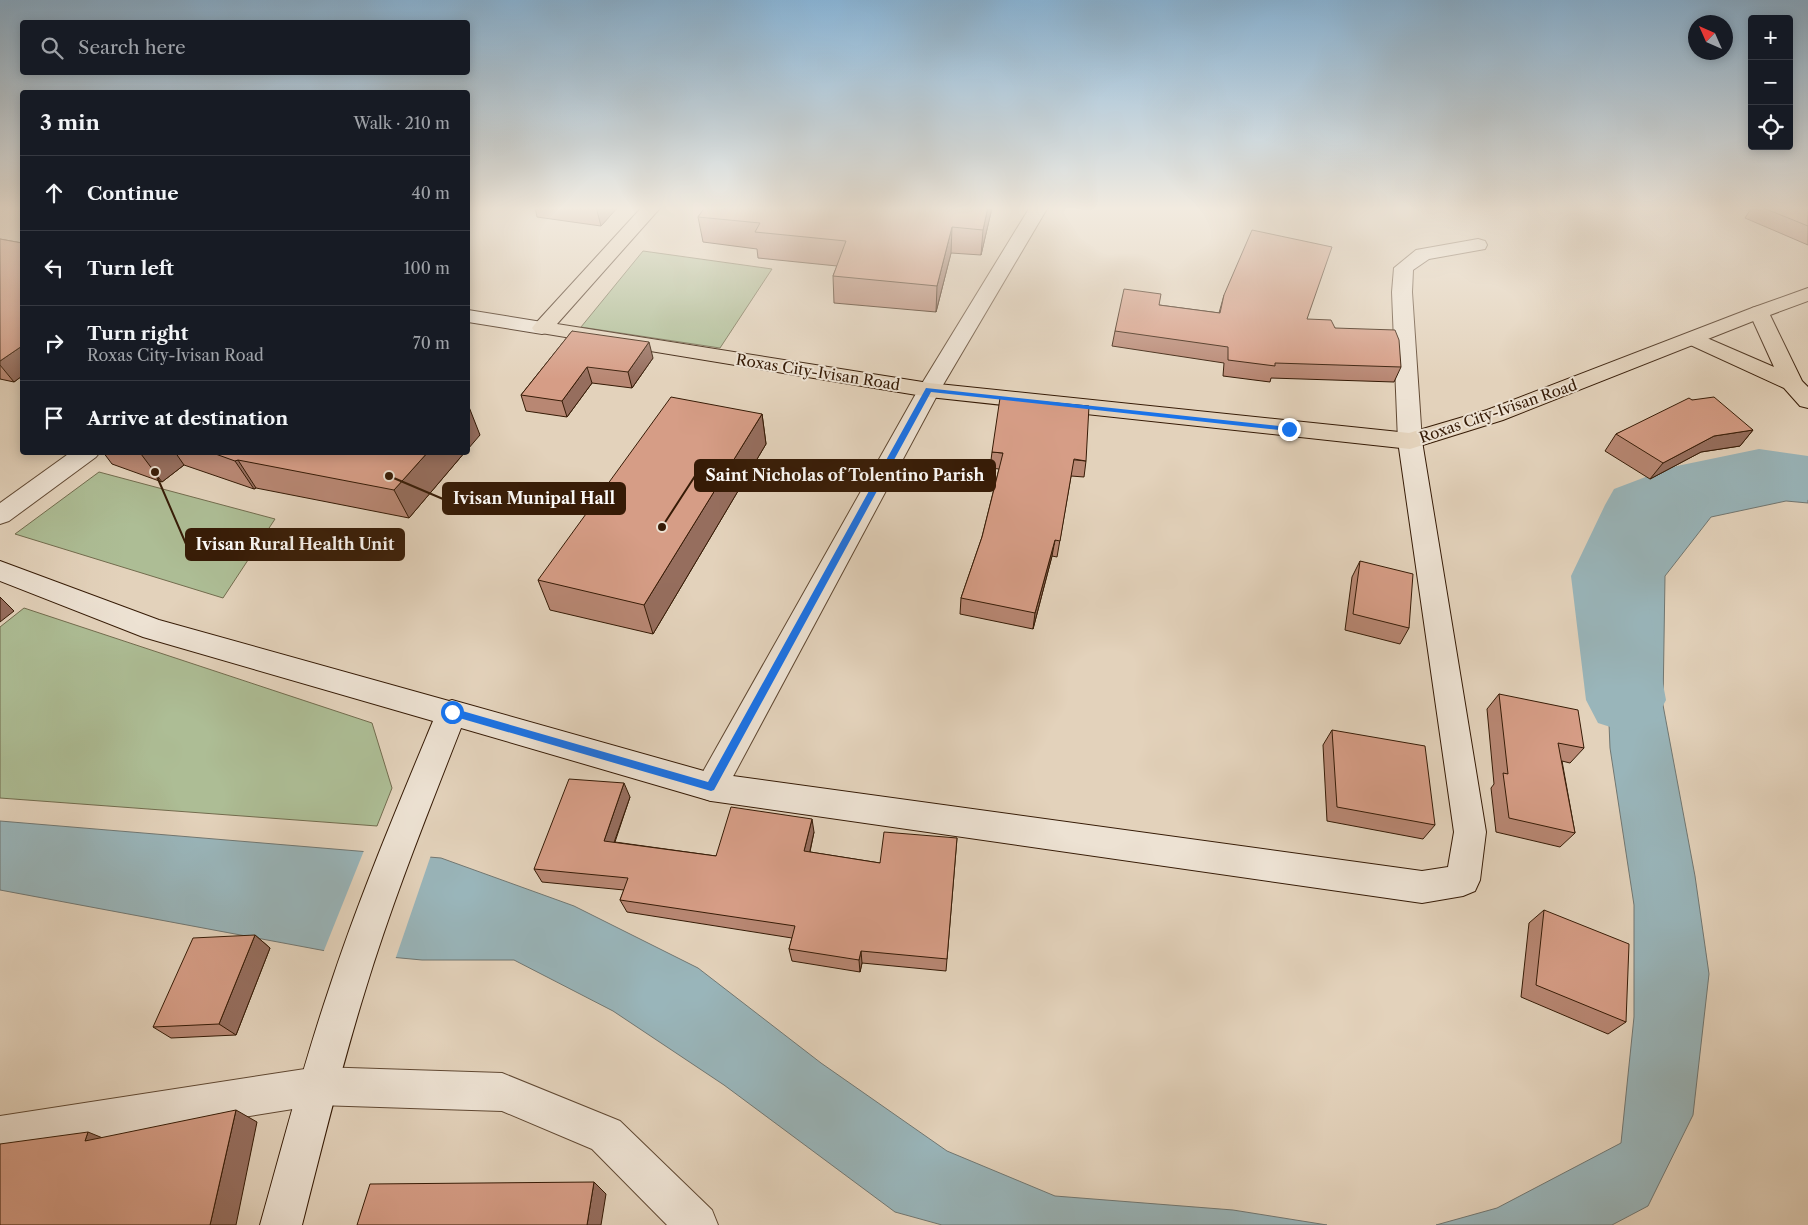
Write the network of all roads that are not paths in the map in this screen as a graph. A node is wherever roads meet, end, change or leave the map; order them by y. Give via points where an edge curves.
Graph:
1 (598, 264) edge
2 (1005, 264) edge
3 (1409, 264) edge
4 (1808, 294) edge
5 (1759, 312) junction
6 (470, 316) edge
7 (542, 328) junction
8 (1693, 339) junction
9 (1792, 384) junction
10 (929, 390) junction
11 (1808, 401) edge
12 (1410, 442) junction
13 (84, 455) edge
14 (0, 515) edge
15 (0, 571) edge
16 (452, 712) junction
17 (711, 787) junction
18 (318, 1086) junction
19 (0, 1136) edge
20 (281, 1225) edge
21 (697, 1225) edge

1 - 7 main road
2 - 10 street
3 - 12 street via 1404,268 1402,292
4 - 5 main road, Roxas City-Ivisan Road
5 - 8 main road, Roxas City-Ivisan Road
5 - 9 main road
6 - 7 street
7 - 10 main road, Roxas City-Ivisan Road
8 - 9 main road
8 - 12 main road, Roxas City-Ivisan Road via 1496,415
9 - 11 main road
10 - 12 main road, Roxas City-Ivisan Road
10 - 17 street
12 - 17 street via 1470,832 1463,880 1422,887
13 - 14 street
15 - 16 street via 153,629
16 - 17 street
16 - 18 street via 357,961
18 - 19 street
18 - 20 street
18 - 21 street via 502,1092 606,1135

